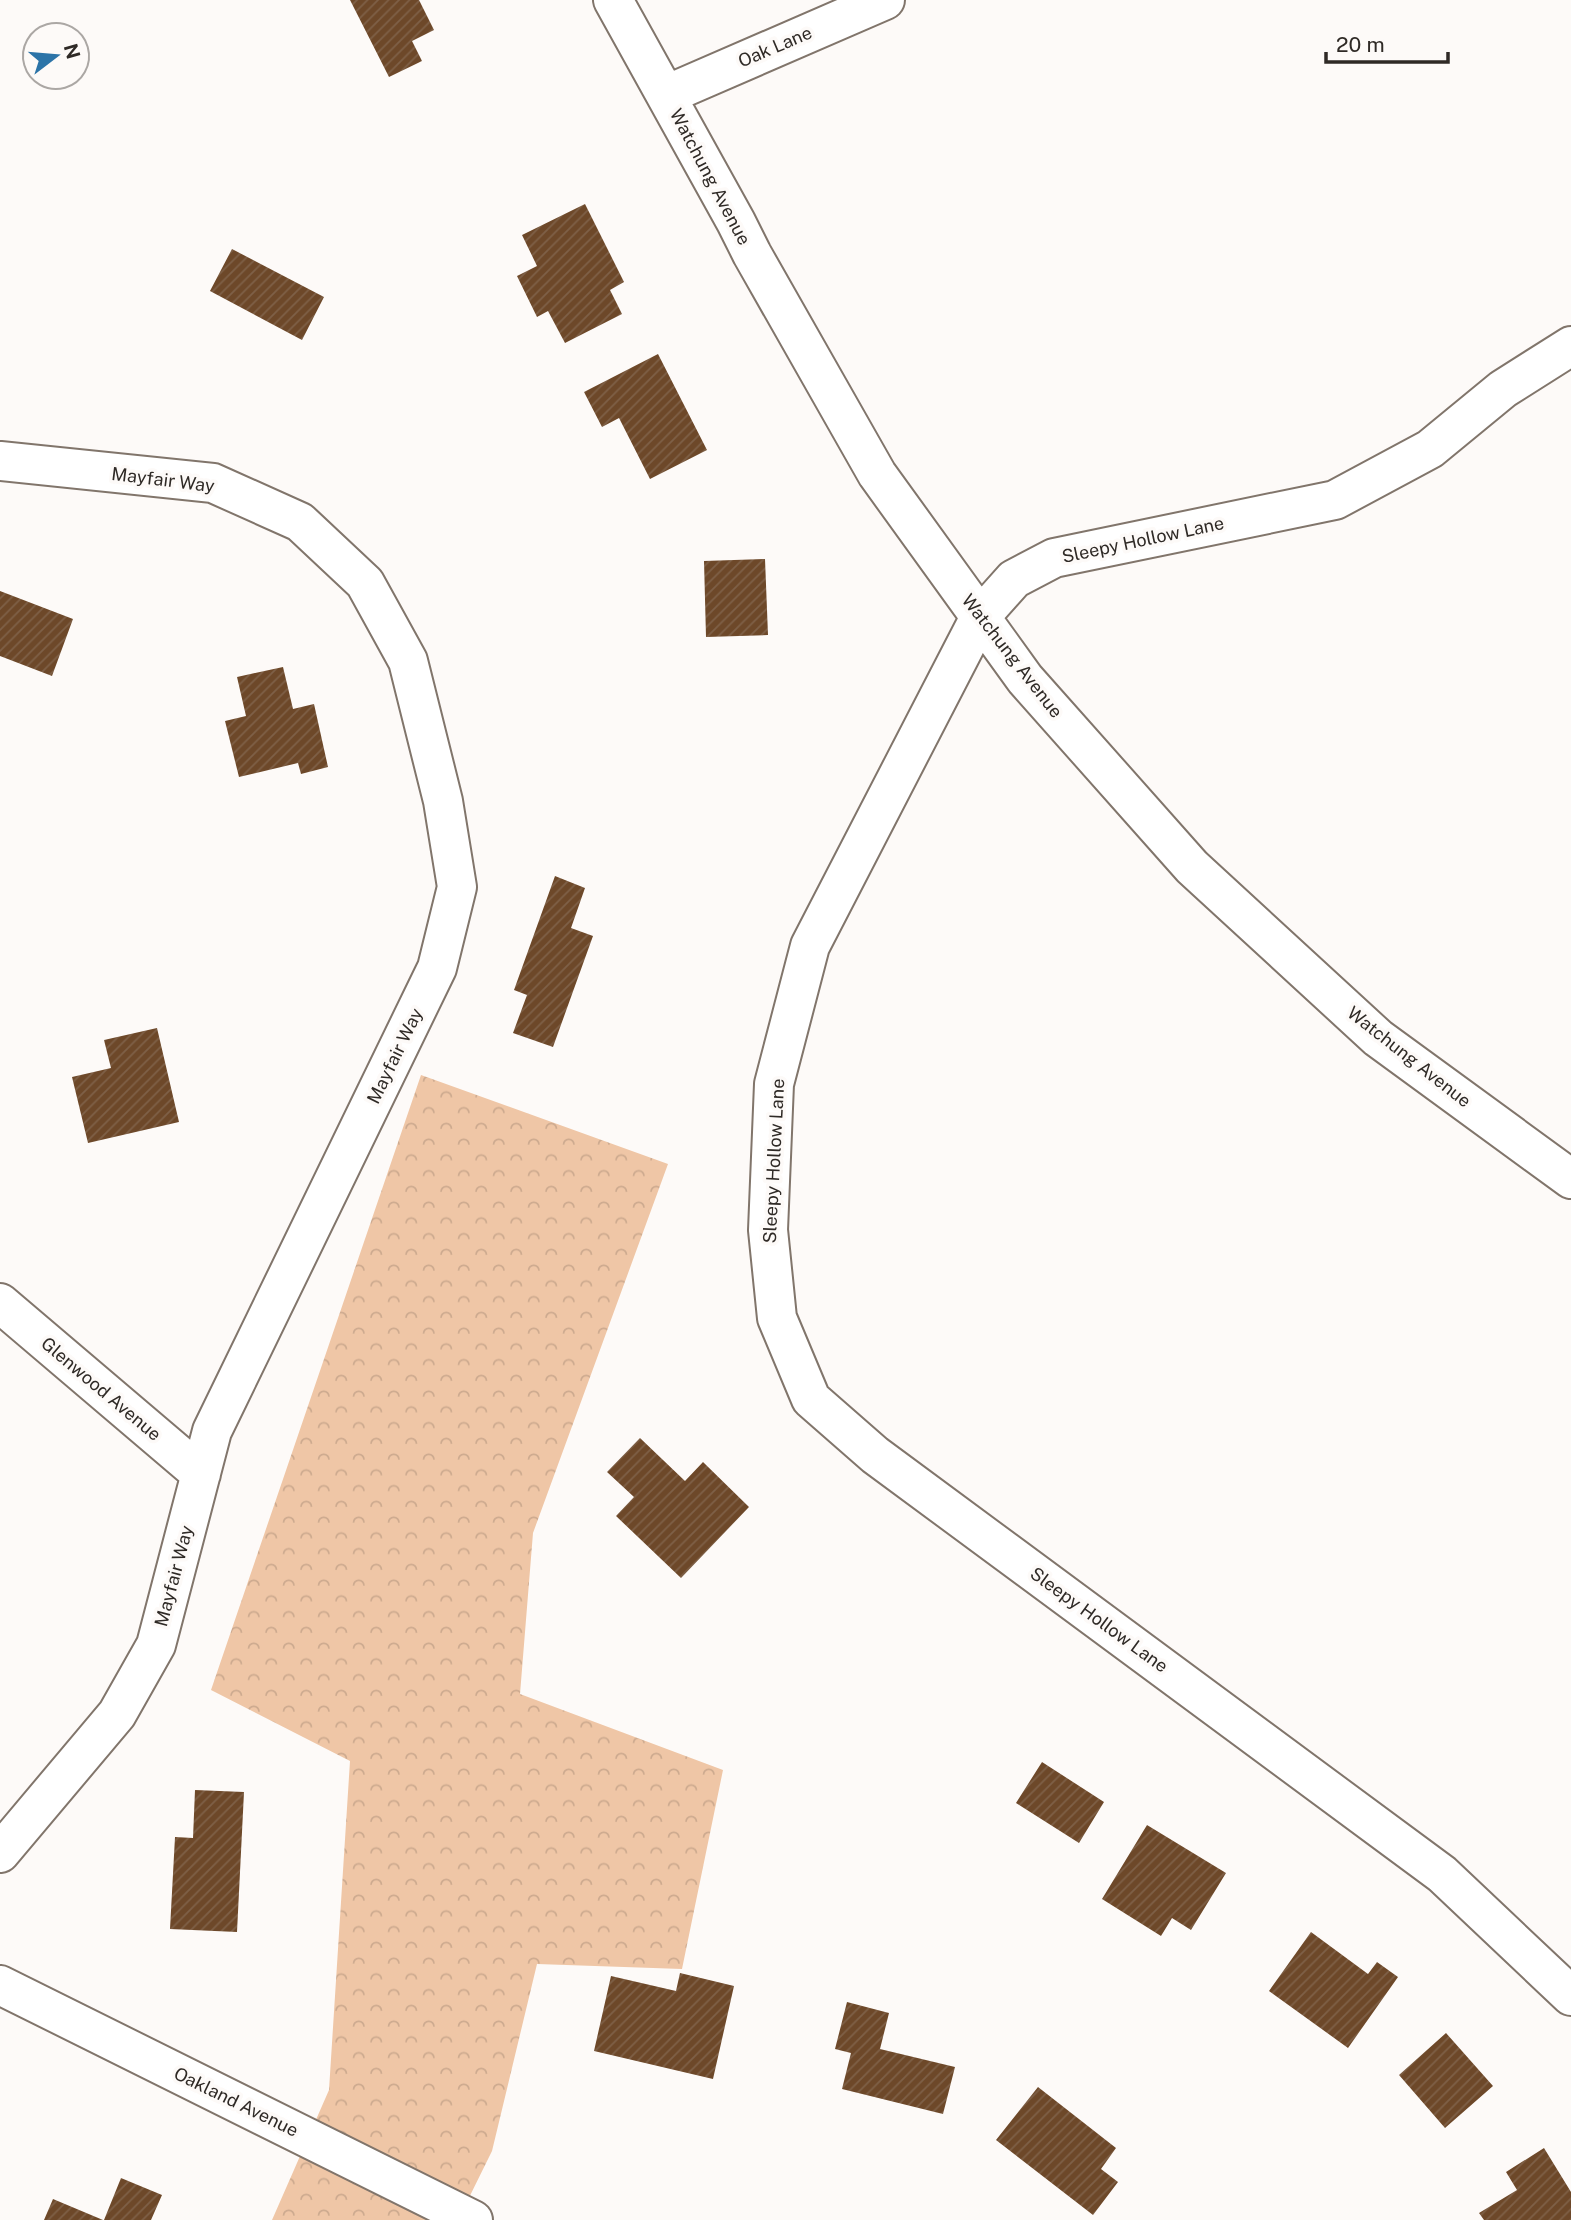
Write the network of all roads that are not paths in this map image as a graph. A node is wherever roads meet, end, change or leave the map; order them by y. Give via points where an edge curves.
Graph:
1 (613, 0) edge
2 (885, 0) edge
3 (666, 95) junction
4 (1571, 346) edge
5 (0, 461) edge
6 (980, 618) junction
7 (1571, 1179) edge
8 (0, 1303) edge
9 (201, 1474) junction
10 (0, 1853) edge
11 (0, 1985) edge
12 (1571, 1996) edge
13 (472, 2220) edge

1 - 3 street, Watchung Avenue
2 - 3 street, Oak Lane
3 - 6 street, Watchung Avenue via 877,474
4 - 6 street, Sleepy Hollow Lane via 1503,389 1430,449 1335,500 1054,558 1014,579
5 - 9 street, Mayfair Way via 213,483 300,522 365,583 408,662 443,801 457,887 437,968 212,1432
6 - 7 street, Watchung Avenue via 1024,679 1192,867 1378,1038
6 - 12 street, Sleepy Hollow Lane via 810,946 774,1084 768,1230 775,1305 811,1399 875,1455 1442,1874
8 - 9 street, Glenwood Avenue
9 - 10 street, Mayfair Way via 156,1645 117,1714
11 - 13 street, Oakland Avenue

